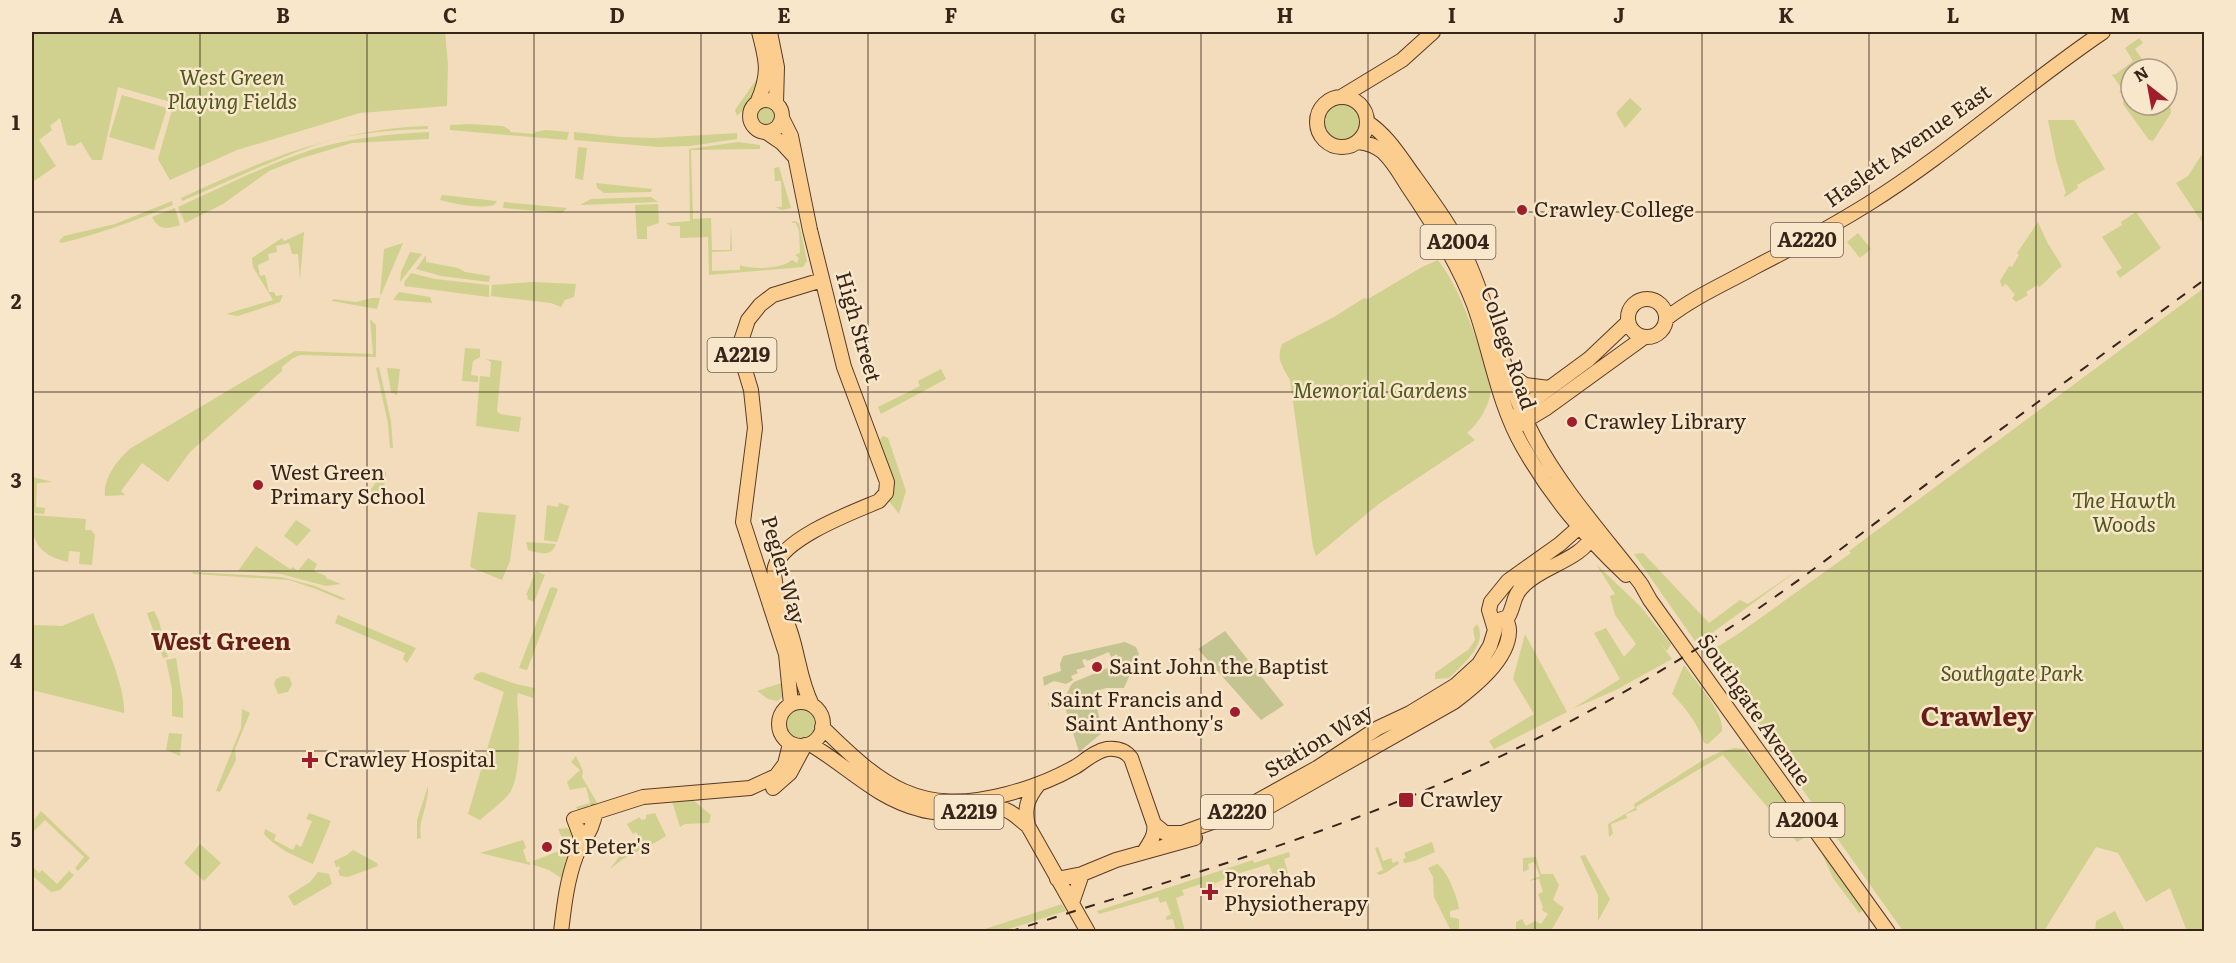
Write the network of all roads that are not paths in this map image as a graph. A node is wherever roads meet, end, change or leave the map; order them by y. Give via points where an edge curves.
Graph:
1 (759, 32) edge
2 (770, 32) edge
3 (1433, 32) edge
4 (2103, 32) edge
5 (1371, 80) junction
6 (1341, 97) junction
7 (756, 103) junction
8 (776, 103) junction
9 (1366, 116) junction
10 (782, 118) junction
11 (766, 132) junction
12 (1358, 142) junction
13 (795, 158) junction
14 (822, 280) junction
15 (1697, 296) junction
16 (1658, 302) junction
17 (1667, 318) junction
18 (1628, 322) junction
19 (1643, 338) junction
20 (1507, 372) junction
21 (1549, 388) junction
22 (1524, 415) junction
23 (1513, 427) junction
24 (1597, 527) junction
25 (1578, 528) junction
26 (1590, 541) junction
27 (752, 550) junction
28 (779, 559) junction
29 (1650, 600) junction
30 (1503, 614) junction
31 (791, 704) junction
32 (812, 705) junction
33 (822, 727) junction
34 (790, 744) junction
35 (807, 745) junction
36 (1038, 784) junction
37 (732, 790) junction
38 (1263, 805) junction
39 (596, 812) junction
40 (1154, 824) junction
41 (1028, 826) junction
42 (580, 847) junction
43 (1144, 852) junction
44 (1082, 874) junction
45 (1057, 879) junction
46 (1072, 903) junction
47 (561, 932) edge
48 (1088, 932) edge
49 (1888, 932) edge

1 - 7 main road via 766,77
2 - 8 main road via 777,67
3 - 5 main road via 1402,60
4 - 15 main road, Haslett Avenue East / A2220 via 2056,63 1896,186 1815,235
5 - 6 main road
5 - 9 main road
6 - 9 main road via 1355,101
6 - 12 main road via 1323,106 1317,117 1319,133 1336,147
7 - 8 main road
7 - 11 main road via 750,113 751,121
8 - 10 main road
9 - 12 main road via 1363,136
9 - 20 main road, College Road / A2004 via 1392,146 1456,239 1470,265
10 - 11 main road via 778,126
10 - 13 main road, High Street via 788,126
11 - 13 main road
12 - 23 main road, College Road / A2004 via 1382,151 1389,159 1451,259 1473,304
13 - 14 main road, High Street
14 - 27 main road, Pegler Way / A2219 via 773,296 760,305 748,320 741,340 755,428 743,522
14 - 28 main road, High Street via 844,367 887,482 886,493 879,501 803,538
15 - 16 main road, Haslett Avenue East / A2220
15 - 17 main road, Haslett Avenue East / A2220
16 - 17 main road
16 - 18 main road, A2220 via 1637,302 1630,309
17 - 19 main road, A2220 via 1663,331
18 - 19 main road via 1633,332
18 - 21 main road, A2220 via 1589,359
19 - 22 main road, A2220 via 1545,409
20 - 21 main road via 1525,386
20 - 22 main road, College Road / A2004
21 - 22 main road, A2220
22 - 23 main road
22 - 24 main road, Southgate Avenue / A2004 via 1553,469
23 - 25 main road, Southgate Avenue / A2004
24 - 25 main road
24 - 26 main road
24 - 29 main road, Southgate Avenue / A2004
25 - 26 main road, Southgate Avenue / A2004
25 - 30 main road, Station Way via 1508,581 1489,605
26 - 29 main road, Southgate Avenue / A2004
26 - 30 main road via 1526,583
27 - 28 main road
27 - 31 main road, Pegler Way / A2219 via 786,654
28 - 32 main road, Pegler Way via 775,569 780,601 802,686
29 - 49 main road, Southgate Avenue / A2004
30 - 38 main road, Station Way / A2220 via 1479,664 1456,685 1378,728
31 - 32 main road
31 - 34 main road via 783,710 779,723 781,734
32 - 33 main road via 821,717
33 - 35 main road
33 - 36 main road, A2219 via 873,775 925,799 976,800
34 - 35 main road
34 - 37 main road via 785,764 776,776 750,788
35 - 37 main road via 776,787 759,792
35 - 41 main road, A2219 via 836,760 892,800 946,813 1000,809
36 - 40 main road, A2219 via 1106,749 1120,750 1131,758
36 - 41 main road, A2219 via 1027,800
37 - 39 main road via 643,797
38 - 40 main road, Station Way / A2220 via 1182,833 1164,833
38 - 43 main road, Station Way / A2220 via 1221,829
39 - 42 main road
39 - 42 main road via 574,819
40 - 43 main road via 1153,838
41 - 45 main road, A2219
42 - 47 main road via 567,886
43 - 44 main road, Station Way
44 - 45 main road, Station Way
44 - 46 main road
45 - 46 main road, A2219
46 - 48 main road, A2219

